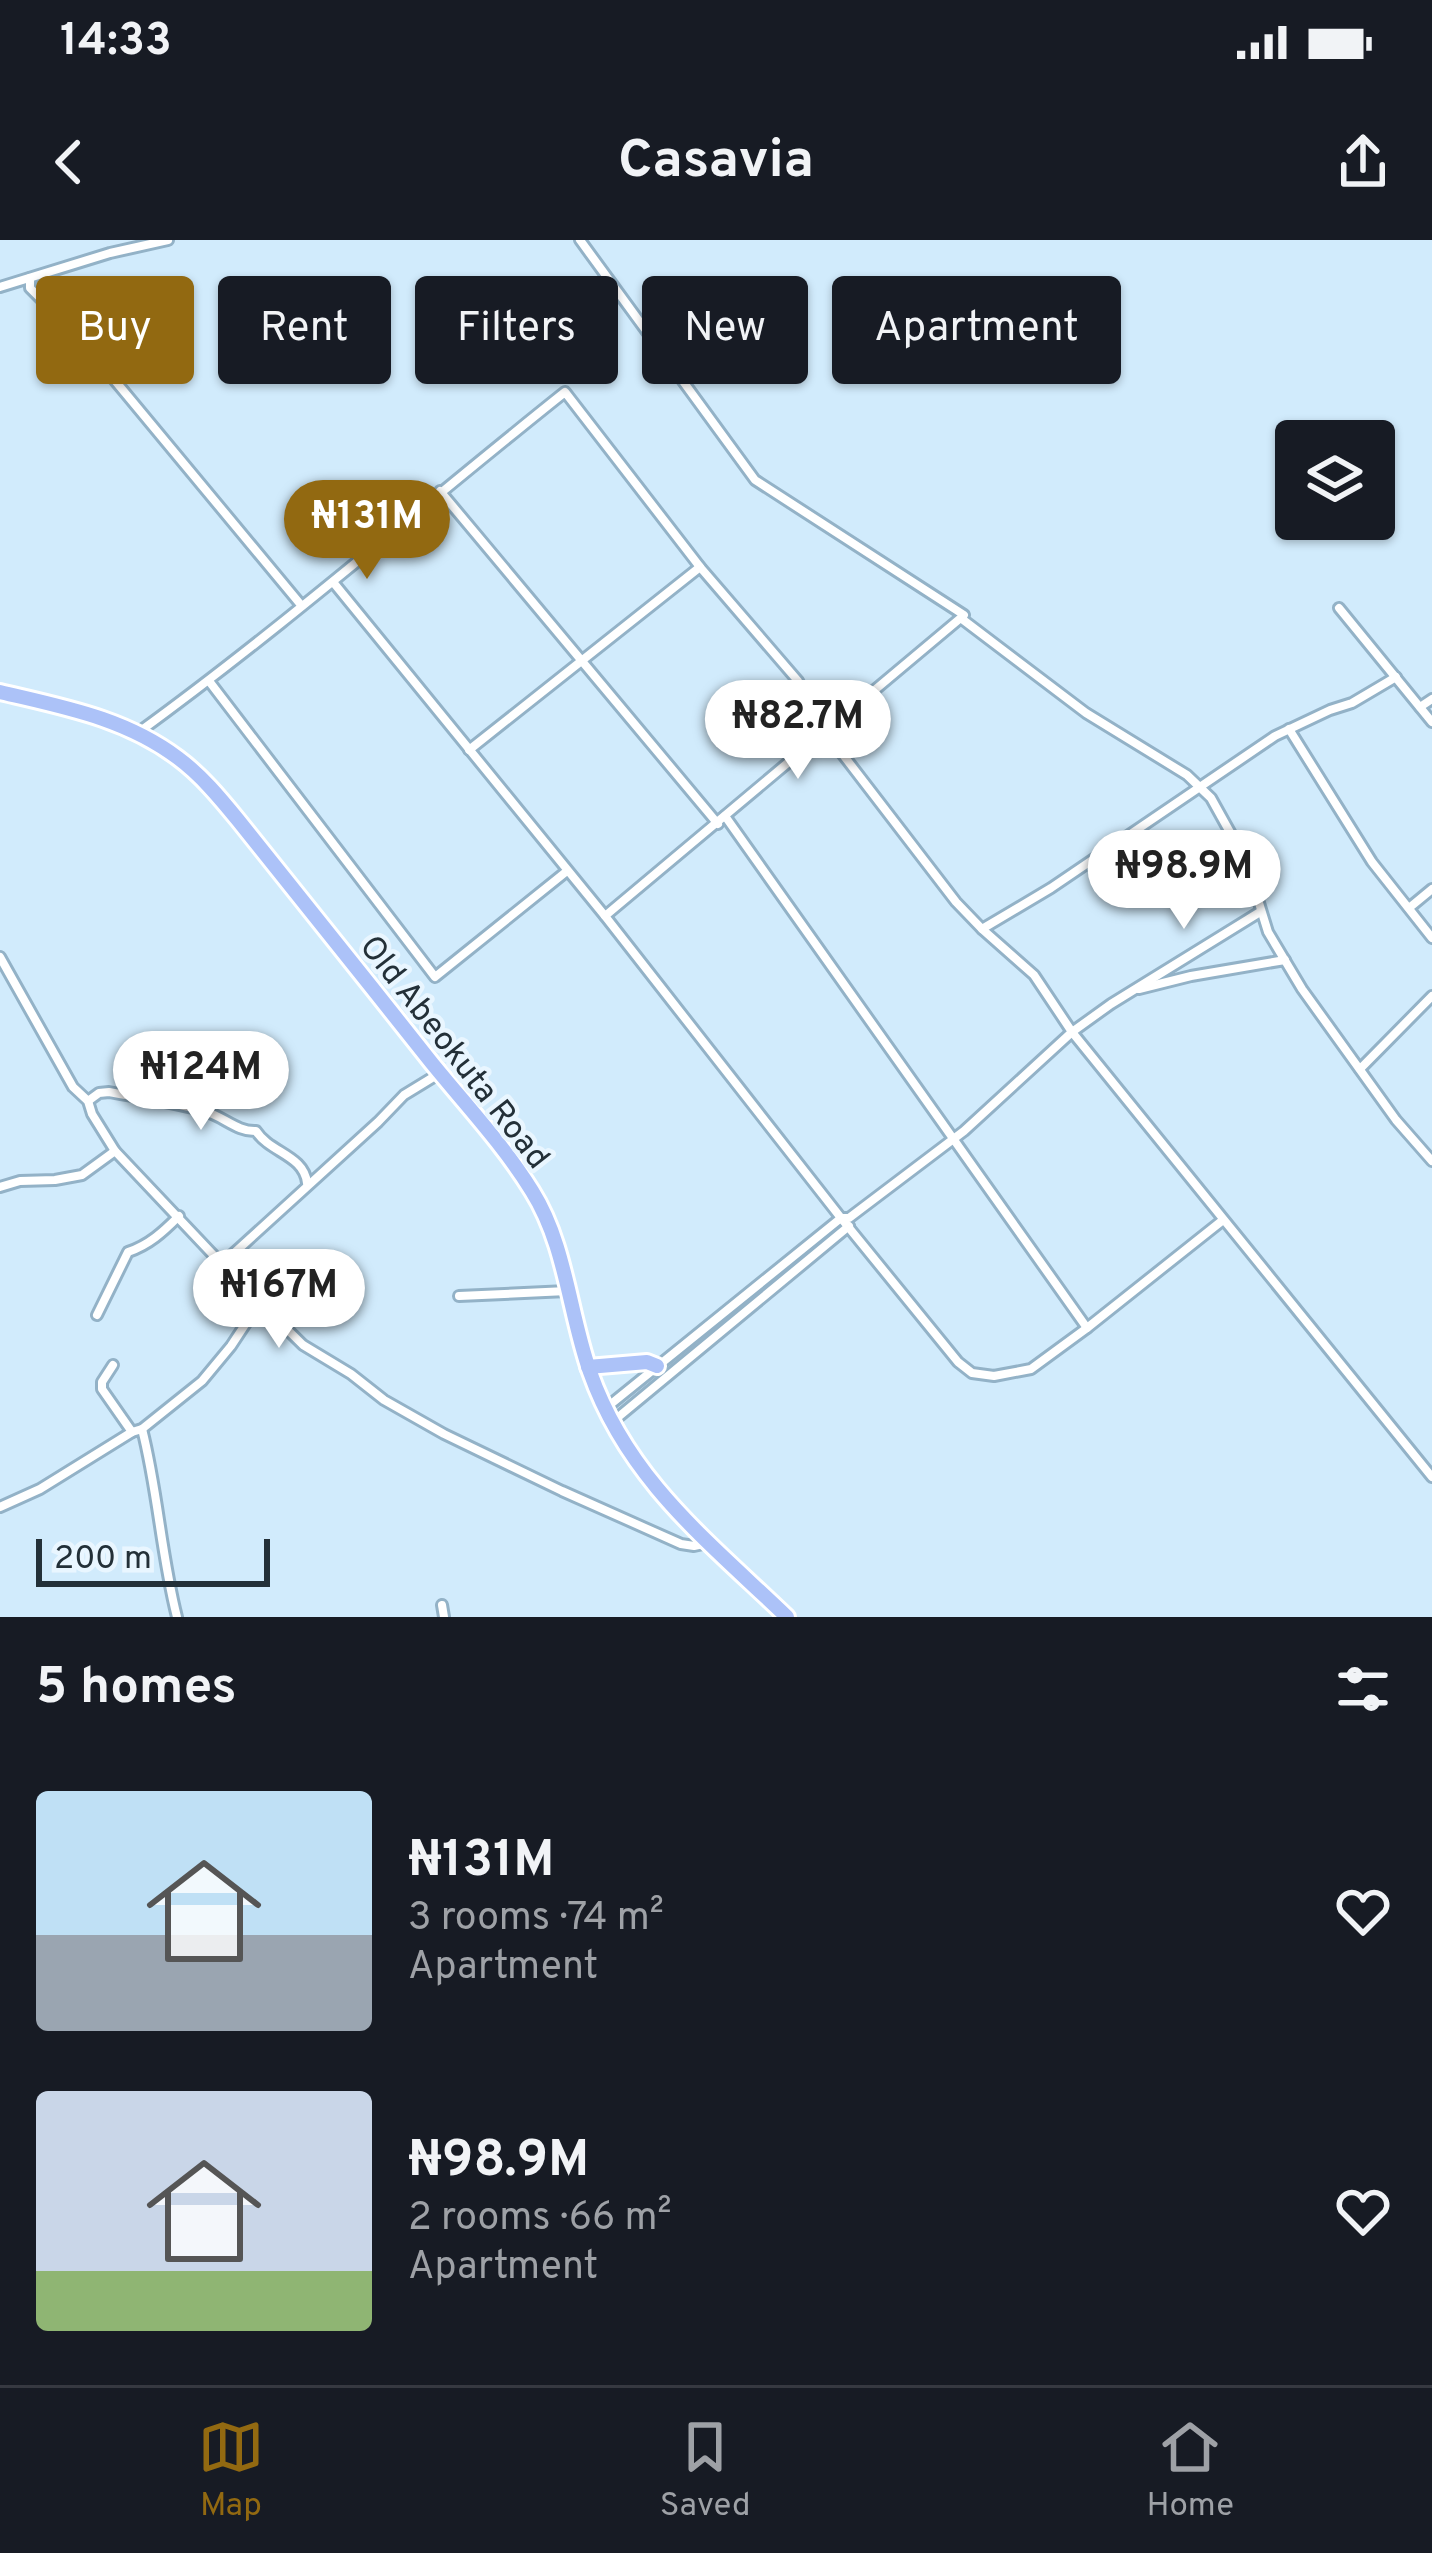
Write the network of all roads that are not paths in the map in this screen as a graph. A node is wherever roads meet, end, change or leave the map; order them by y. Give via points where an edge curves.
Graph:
1 (168, 240) edge
2 (580, 240) edge
3 (30, 278) junction
4 (0, 287) edge
5 (440, 491) junction
6 (700, 567) junction
7 (333, 582) junction
8 (301, 605) junction
9 (1339, 608) dead end
10 (964, 615) junction
11 (581, 660) junction
12 (1396, 677) junction
13 (209, 681) junction
14 (0, 692) edge
15 (1432, 699) edge
16 (1420, 707) junction
17 (1432, 722) edge
18 (1289, 729) junction
19 (824, 730) junction
20 (139, 732) junction
21 (469, 750) junction
22 (1200, 785) junction
23 (721, 820) junction
24 (567, 872) junction
25 (1432, 889) edge
26 (1409, 908) junction
27 (1261, 911) junction
28 (605, 916) junction
29 (982, 929) junction
30 (1432, 938) edge
31 (0, 957) edge
32 (1285, 960) junction
33 (1130, 992) junction
34 (1432, 996) edge
35 (1072, 1032) junction
36 (1360, 1069) junction
37 (440, 1073) junction
38 (88, 1101) junction
39 (953, 1140) junction
40 (115, 1151) junction
41 (1432, 1161) edge
42 (307, 1186) junction
43 (0, 1187) edge
44 (179, 1216) junction
45 (1223, 1220) junction
46 (846, 1221) junction
47 (222, 1264) junction
48 (569, 1291) junction
49 (459, 1297) dead end
50 (260, 1302) junction
51 (97, 1315) dead end
52 (1088, 1328) junction
53 (113, 1365) dead end
54 (588, 1367) junction
55 (661, 1373) junction
56 (608, 1416) junction
57 (137, 1431) junction
58 (1432, 1478) edge
59 (0, 1508) edge
60 (708, 1543) junction
61 (442, 1605) dead end
62 (177, 1617) edge
63 (444, 1617) edge
64 (787, 1617) edge

1 - 3 street
2 - 10 street via 755,480
3 - 4 street
3 - 8 street via 30,288
5 - 6 street via 565,392
5 - 7 street
5 - 11 street
6 - 11 street
6 - 19 street via 798,681
7 - 8 street
7 - 21 street
8 - 13 street
9 - 12 street
10 - 19 street
10 - 22 street via 1071,703
11 - 21 street
11 - 23 street
12 - 16 street
12 - 18 street
13 - 20 street
13 - 24 street via 435,977
14 - 20 highway, Old Abeokuta Road
15 - 16 street
16 - 17 street
18 - 22 street
18 - 26 street
19 - 23 street
19 - 29 street
20 - 37 highway, Old Abeokuta Road via 208,785
21 - 24 street
22 - 27 street via 1239,846
22 - 29 street
23 - 28 street
23 - 39 street
24 - 28 street
25 - 26 street
26 - 30 street
27 - 32 street
27 - 33 street
28 - 46 street
29 - 35 street via 1034,975
31 - 38 street
32 - 33 street
32 - 36 street
33 - 35 street
34 - 36 street
35 - 39 street
35 - 45 street
36 - 41 street
37 - 42 street via 404,1095
37 - 48 highway, Old Abeokuta Road via 535,1195
38 - 40 street
38 - 42 street via 109,1091 205,1111 256,1131 301,1166
39 - 46 street
39 - 52 street
40 - 43 street via 82,1175
40 - 44 street
42 - 47 street
44 - 47 street
44 - 51 street via 128,1252
45 - 52 street
45 - 58 street
46 - 52 street via 972,1373 1030,1369
46 - 55 street
47 - 50 street
48 - 49 street
48 - 54 highway, Old Abeokuta Road
50 - 57 street via 202,1381
50 - 60 street via 303,1345 443,1434 681,1544
53 - 57 street via 102,1389
54 - 55 highway via 647,1362
54 - 56 highway, Old Abeokuta Road
55 - 56 street
55 - 56 street
56 - 60 highway, Old Abeokuta Road via 650,1482
57 - 59 street
57 - 62 street via 152,1469
60 - 64 highway, Old Abeokuta Road
61 - 63 street

